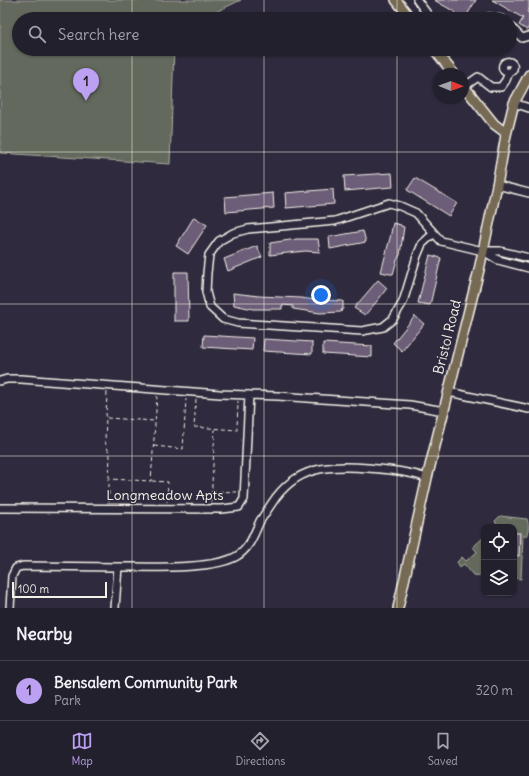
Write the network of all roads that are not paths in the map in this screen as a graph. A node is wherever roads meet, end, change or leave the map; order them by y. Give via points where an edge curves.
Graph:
1 (396, 0) edge
2 (417, 0) edge
3 (405, 12) edge
4 (426, 12) edge
5 (517, 33) edge
6 (529, 36) edge
7 (440, 56) edge
8 (449, 68) edge
9 (509, 72) dead end
10 (529, 75) edge
11 (469, 83) edge
12 (469, 92) edge
13 (514, 103) junction
14 (529, 108) edge
15 (506, 132) junction
16 (497, 185) junction
17 (529, 193) edge
18 (433, 234) junction
19 (483, 251) junction
20 (529, 258) edge
21 (529, 268) edge
22 (0, 381) edge
23 (449, 392) junction
24 (249, 395) junction
25 (529, 409) edge
26 (444, 411) junction
27 (427, 478) junction
28 (0, 508) edge
29 (118, 567) junction
30 (10, 608) edge
31 (115, 608) edge
32 (398, 608) edge

1 - 3 main road
2 - 4 street
5 - 6 street via 522,38
7 - 8 main road
9 - 11 street via 501,87 491,86 478,77
10 - 13 main road, Bristol Road
12 - 15 main road via 494,124
13 - 14 street
13 - 15 main road, Bristol Road
15 - 16 main road, Bristol Road
16 - 17 street
16 - 19 main road, Bristol Road
18 - 18 street via 416,213 389,204 335,221 233,232 219,241 209,255 206,292 210,307 223,319 238,323 362,331 382,328 393,319 403,302 422,244
18 - 19 street via 440,241
19 - 20 street via 500,251
19 - 21 street via 498,260
19 - 23 main road, Bristol Road
22 - 24 street via 21,379
23 - 25 street
23 - 26 main road, Bristol Road
24 - 26 street via 410,405
24 - 28 street, Longmeadow Apts via 244,499 239,507
26 - 27 main road, Bristol Road
27 - 29 street via 397,470 345,466 318,469 299,477 281,492 260,522 252,541 242,552 228,561 191,566
27 - 32 main road, Bristol Road
29 - 30 street via 19,567 12,576
29 - 31 street

